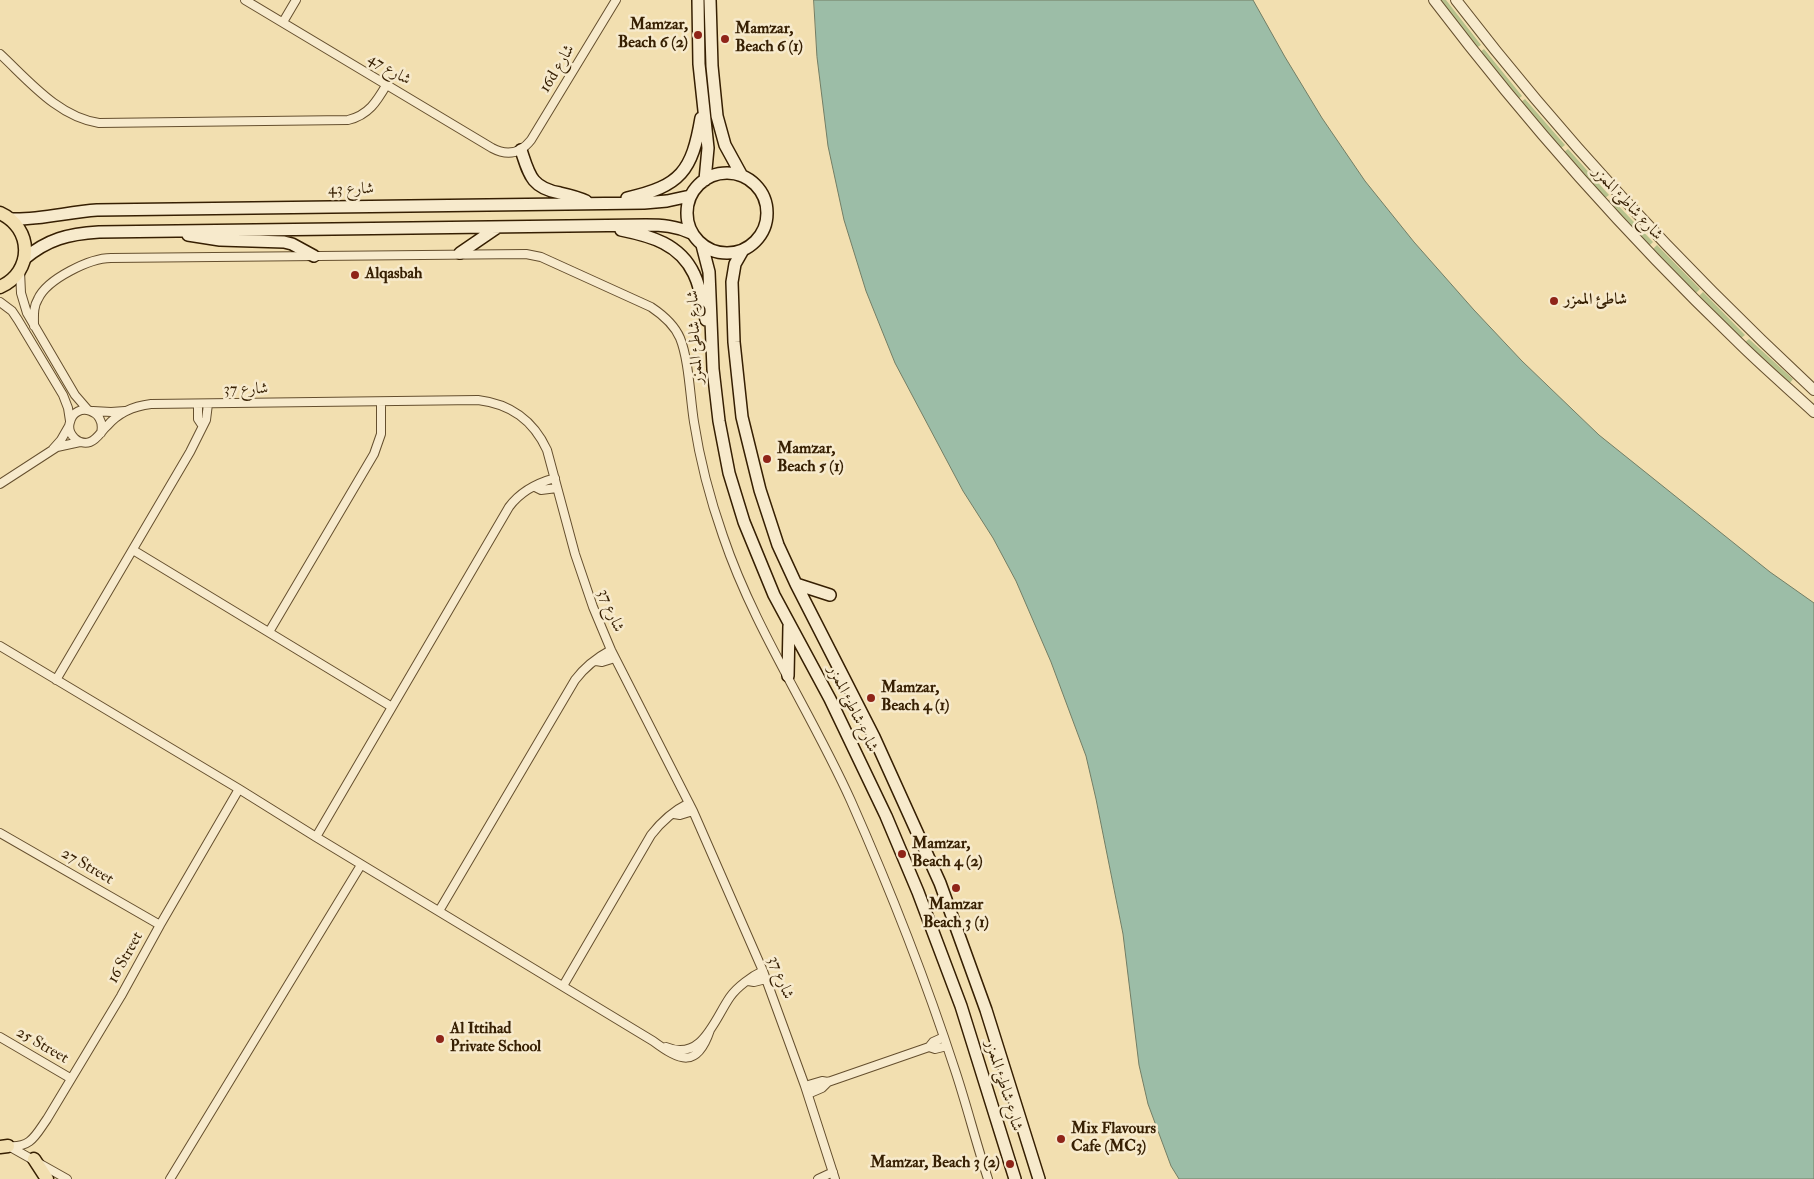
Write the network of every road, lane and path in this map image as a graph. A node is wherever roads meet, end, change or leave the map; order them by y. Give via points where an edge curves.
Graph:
1 (245, 0) edge
2 (296, 0) edge
3 (616, 0) edge
4 (698, 0) edge
5 (710, 0) edge
6 (1434, 0) edge
7 (1456, 0) edge
8 (283, 22) junction
9 (0, 54) edge
10 (387, 84) junction
11 (703, 106) junction
12 (521, 150) junction
13 (742, 176) junction
14 (705, 180) junction
15 (690, 196) junction
16 (594, 203) junction
17 (0, 213) edge
18 (12, 219) junction
19 (595, 226) junction
20 (498, 227) junction
21 (175, 230) junction
22 (691, 233) junction
23 (702, 245) junction
24 (743, 250) junction
25 (460, 253) junction
26 (314, 256) junction
27 (22, 265) junction
28 (0, 287) edge
29 (0, 302) edge
30 (34, 326) junction
31 (711, 344) junction
32 (1814, 390) edge
33 (380, 402) junction
34 (198, 404) junction
35 (208, 404) junction
36 (90, 410) junction
37 (130, 410) junction
38 (1814, 412) edge
39 (69, 424) junction
40 (202, 425) junction
41 (101, 433) junction
42 (82, 442) junction
43 (50, 451) junction
44 (555, 478) junction
45 (0, 484) edge
46 (535, 487) junction
47 (557, 488) junction
48 (132, 550) junction
49 (796, 584) junction
50 (830, 595) dead end
51 (789, 624) junction
52 (268, 632) junction
53 (0, 646) edge
54 (613, 654) junction
55 (788, 676) junction
56 (56, 680) junction
57 (392, 707) junction
58 (239, 789) junction
59 (691, 807) junction
60 (0, 833) edge
61 (316, 837) junction
62 (361, 865) junction
63 (439, 912) junction
64 (160, 925) junction
65 (765, 975) junction
66 (563, 986) junction
67 (0, 1037) edge
68 (944, 1038) junction
69 (947, 1046) junction
70 (929, 1047) junction
71 (70, 1078) junction
72 (828, 1082) junction
73 (805, 1086) junction
74 (808, 1094) junction
75 (34, 1138) junction
76 (3, 1145) edge
77 (34, 1160) junction
78 (834, 1176) edge
79 (47, 1179) edge
80 (67, 1179) edge
81 (170, 1179) edge
82 (818, 1179) edge
83 (988, 1179) edge
84 (1015, 1179) edge
85 (1039, 1179) edge

1 - 8 street, شارع 47
2 - 8 street
3 - 12 street, 16d شارع via 531,140
4 - 11 main road
5 - 13 main road via 717,116 725,145
6 - 38 street, شارع شاطئ الممزر via 1498,82 1617,218 1723,328
7 - 32 street, شارع شاطئ الممزر via 1504,64 1616,193 1715,296
8 - 10 street, شارع 47
9 - 10 street via 57,106 81,119 99,122 348,120 367,112
10 - 12 street, شارع 47 via 499,152
11 - 14 main road via 708,148
11 - 16 main road via 694,152 678,177 656,191
12 - 16 main road via 529,174 540,188
13 - 14 main road via 722,173
13 - 24 main road via 762,194 767,212 763,230
14 - 15 main road
15 - 16 main road, شارع 43 via 655,202
15 - 22 main road via 686,214
16 - 18 main road, شارع 43 via 98,210
17 - 18 main road
18 - 27 main road via 24,241
19 - 20 main road
19 - 22 main road via 669,226
19 - 31 main road via 657,239 681,256 697,281
20 - 21 main road
20 - 25 main road
21 - 26 main road via 204,238 284,242
21 - 27 main road via 73,235 48,242
22 - 23 main road
23 - 24 main road via 719,252
23 - 31 main road, شارع شاطئ الممزر via 709,272
24 - 49 main road, شارع شاطئ الممزر via 733,272 732,305 742,417 765,506
25 - 26 street
25 - 55 street via 541,257 651,308 672,325 682,344 698,444 719,525 750,603
26 - 30 street via 98,259 46,287 36,304
27 - 28 main road via 9,282
27 - 30 street via 21,293
29 - 39 street via 12,311 58,387 68,408
30 - 36 street via 75,396
31 - 51 main road, شارع شاطئ الممزر via 720,430 736,498 763,571
33 - 35 street, شارع 37
33 - 44 street, شارع 37 via 478,400 503,406 525,419 538,434 547,450
33 - 52 street via 381,434 374,454
34 - 35 street, شارع 37
34 - 37 street, شارع 37 via 143,405
34 - 40 street via 198,419
35 - 40 street
36 - 37 street, شارع 37
36 - 39 street via 79,411
36 - 41 street via 100,418
37 - 41 street, شارع 37 via 114,419
39 - 42 street via 74,438
39 - 43 street via 61,440
40 - 48 street via 190,452
41 - 42 street via 91,442
42 - 43 street via 65,444
43 - 45 street
44 - 46 street via 540,482
44 - 47 street, شارع 37
46 - 47 street via 541,490
46 - 57 street via 519,496 509,507
47 - 54 street, شارع 37 via 584,582
48 - 52 street
48 - 56 street
49 - 50 main road
49 - 85 main road, شارع شاطئ الممزر via 874,737 940,883 986,1010
51 - 55 main road
51 - 84 main road, شارع شاطئ الممزر via 838,715 918,892 961,1006
52 - 57 street
53 - 56 street
54 - 59 street, شارع 37
54 - 63 street via 600,656 575,680
55 - 68 street via 866,834 912,946
56 - 58 street
57 - 61 street
58 - 61 street
58 - 64 street, 16 Street
59 - 65 street, شارع 37
59 - 66 street via 678,809 651,835
60 - 64 street, 27 Street
61 - 62 street
62 - 63 street
62 - 81 street
63 - 66 street
64 - 71 street, 16 Street
65 - 66 street via 752,976 730,996 702,1049 686,1058 677,1057
65 - 73 street, شارع 37
67 - 71 street, 25 Street
68 - 69 street
68 - 70 street
69 - 70 street
69 - 83 street
70 - 72 street
71 - 75 street, 16 Street
72 - 73 street
72 - 74 street
73 - 74 street, شارع 37
74 - 78 street, شارع 37
75 - 76 street via 22,1146
75 - 77 street
76 - 77 street
77 - 79 main road
77 - 80 street
78 - 82 street

